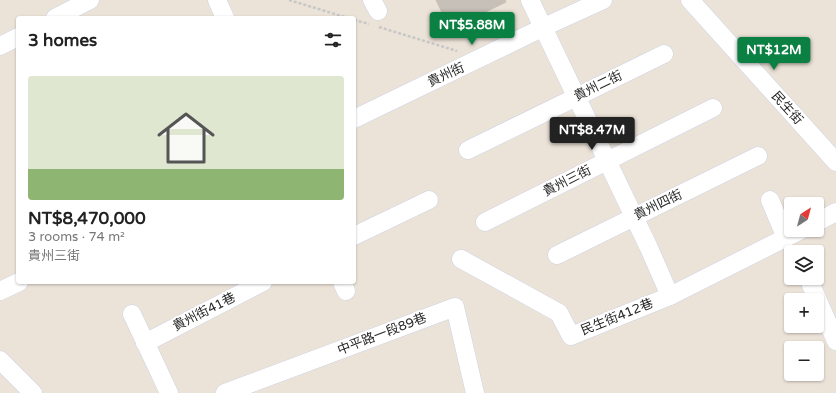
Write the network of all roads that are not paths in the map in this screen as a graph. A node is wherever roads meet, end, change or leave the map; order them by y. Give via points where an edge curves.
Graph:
1 (90, 0) edge
2 (216, 0) edge
3 (530, 0) edge
4 (603, 0) edge
5 (690, 0) edge
6 (62, 16) edge
7 (224, 16) edge
8 (544, 27) junction
9 (16, 37) edge
10 (0, 46) edge
11 (664, 54) dead end
12 (577, 96) junction
13 (713, 108) dead end
14 (356, 118) edge
15 (468, 150) dead end
16 (758, 156) dead end
17 (607, 161) junction
18 (836, 162) edge
19 (429, 200) dead end
20 (770, 200) dead end
21 (836, 212) edge
22 (634, 217) junction
23 (824, 218) edge
24 (784, 221) edge
25 (485, 222) dead end
26 (356, 235) edge
27 (787, 237) edge
28 (558, 255) dead end
29 (461, 259) dead end
30 (16, 284) edge
31 (260, 284) edge
32 (811, 286) dead end
33 (0, 291) edge
34 (670, 296) junction
35 (132, 314) dead end
36 (836, 341) edge
37 (146, 343) junction
38 (0, 360) edge
39 (33, 393) edge
40 (169, 393) edge
41 (225, 393) edge
42 (475, 393) edge

1 - 6 street
2 - 7 street
3 - 8 street
4 - 8 street, 貴州街
5 - 18 street, 民生街
8 - 12 street
8 - 14 street, 貴州街
9 - 10 street
11 - 12 street, 貴州二街
12 - 15 street, 貴州二街
12 - 17 street
13 - 17 street, 貴州三街
16 - 22 street, 貴州四街
17 - 22 street
17 - 25 street, 貴州三街
19 - 26 street
20 - 24 street, 民生街412巷
21 - 23 street
22 - 28 street, 貴州四街
22 - 34 street
27 - 34 street, 民生街412巷
29 - 34 street, 民生街412巷 via 559,313 571,336
30 - 33 street
31 - 37 street, 貴州街41巷
32 - 36 street
35 - 37 street
37 - 40 street
38 - 39 street
41 - 42 street, 中平路一段89巷 via 455,307

